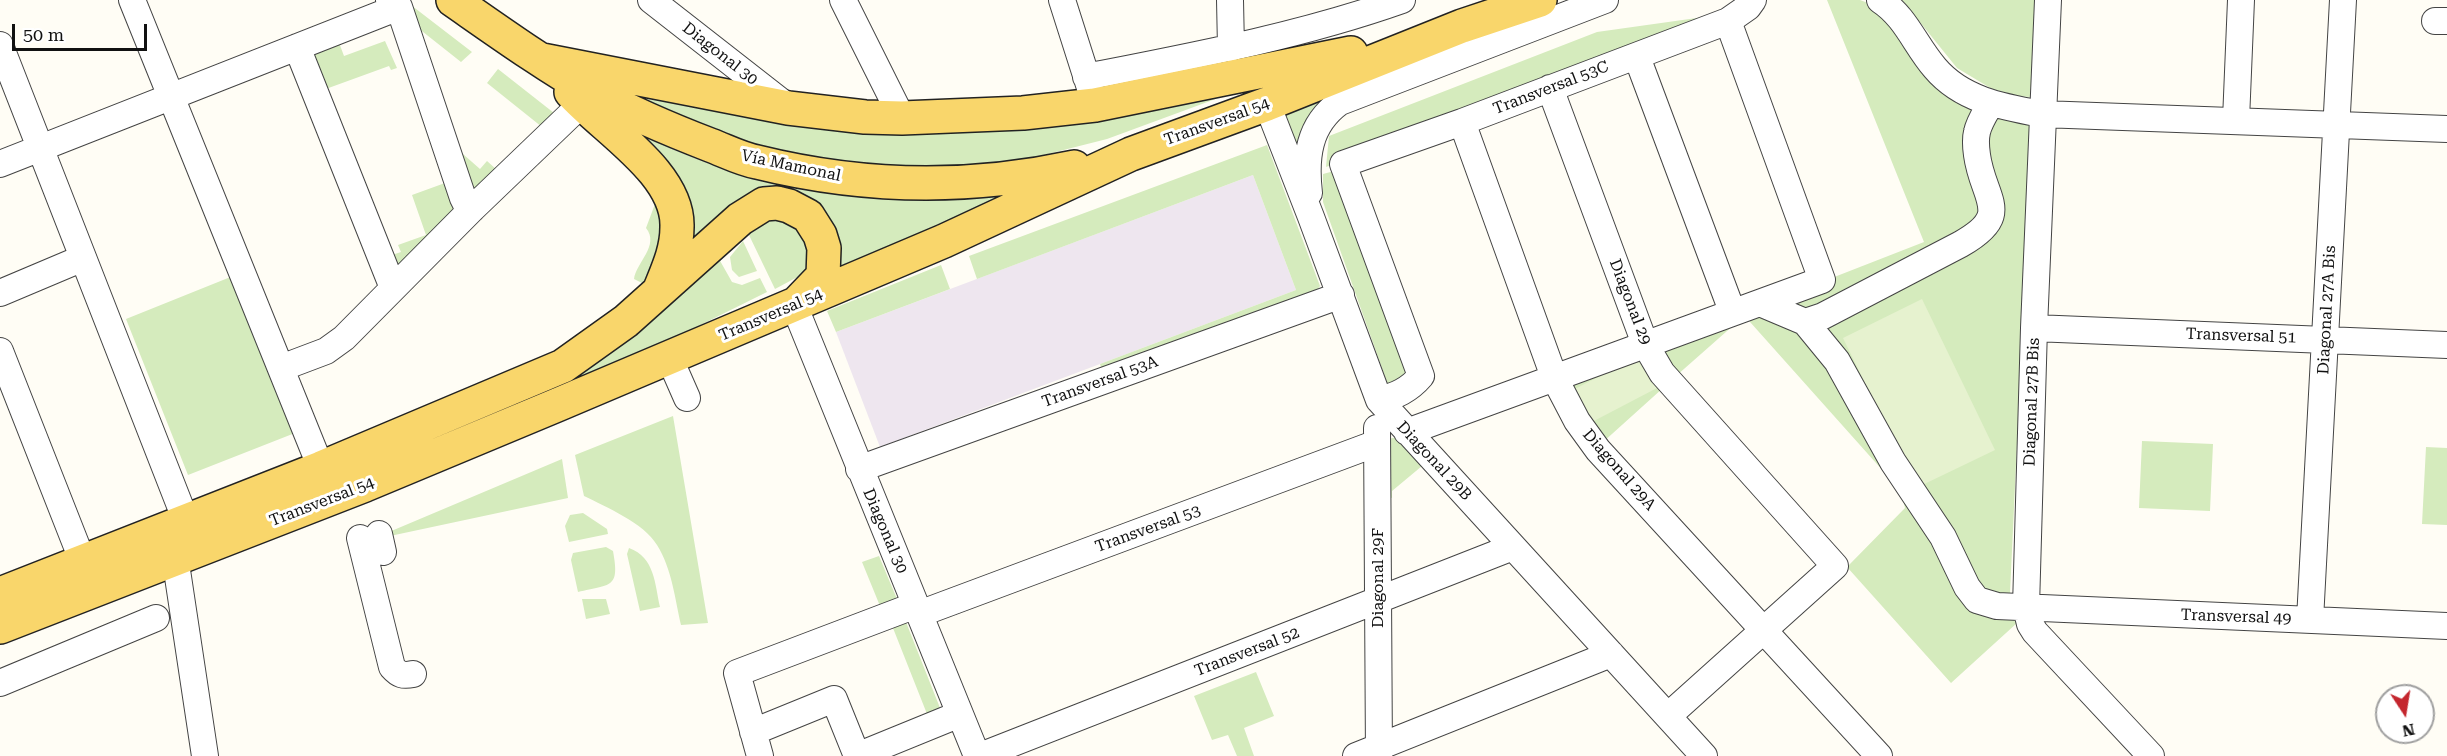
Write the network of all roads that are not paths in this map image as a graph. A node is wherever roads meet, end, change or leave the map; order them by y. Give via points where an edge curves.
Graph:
1 (132, 0) edge
2 (453, 0) edge
3 (651, 0) edge
4 (843, 0) edge
5 (1062, 0) edge
6 (1230, 0) edge
7 (1402, 0) edge
8 (1540, 0) edge
9 (1605, 0) edge
10 (1753, 0) edge
11 (1880, 0) edge
12 (2048, 0) edge
13 (2241, 0) edge
14 (2343, 0) edge
15 (394, 4) edge
16 (1728, 21) junction
17 (1462, 26) junction
18 (0, 45) edge
19 (297, 47) junction
20 (1231, 48) junction
21 (1637, 57) junction
22 (542, 60) junction
23 (1550, 88) junction
24 (1091, 91) junction
25 (171, 98) junction
26 (587, 98) junction
27 (1991, 103) junction
28 (1266, 104) junction
29 (788, 108) junction
30 (2042, 114) junction
31 (902, 118) junction
32 (2236, 120) junction
33 (1462, 122) junction
34 (2337, 124) junction
35 (2447, 129) edge
36 (39, 148) junction
37 (1131, 154) junction
38 (0, 164) edge
39 (472, 209) junction
40 (1311, 217) junction
41 (83, 258) junction
42 (393, 288) junction
43 (660, 291) junction
44 (0, 293) edge
45 (1341, 295) junction
46 (1760, 303) junction
47 (794, 305) junction
48 (1732, 311) junction
49 (1805, 322) junction
50 (2034, 328) junction
51 (2325, 340) junction
52 (1645, 344) junction
53 (2447, 345) edge
54 (0, 351) edge
55 (669, 357) junction
56 (281, 368) junction
57 (1554, 377) junction
58 (687, 398) dead end
59 (1379, 400) junction
60 (10, 403) edge
61 (1407, 432) junction
62 (1377, 443) junction
63 (321, 468) junction
64 (860, 469) junction
65 (186, 521) junction
66 (374, 541) dead end
67 (1513, 547) junction
68 (175, 557) junction
69 (83, 562) junction
70 (0, 594) edge
71 (1378, 601) junction
72 (2026, 607) junction
73 (917, 609) junction
74 (156, 618) dead end
75 (2310, 620) junction
76 (0, 627) edge
77 (2445, 628) edge
78 (1763, 630) junction
79 (1611, 654) junction
80 (413, 674) dead end
81 (0, 683) edge
82 (960, 714) junction
83 (1668, 716) junction
84 (756, 744) edge
85 (1371, 753) edge
86 (205, 756) edge
87 (857, 756) edge
88 (978, 756) edge
89 (1704, 756) edge
90 (1879, 756) edge
91 (2151, 756) edge

1 - 25 street
2 - 22 main road, Vía Mamonal
3 - 29 street, Diagonal 30
4 - 31 street
5 - 24 street
6 - 20 street
7 - 20 street via 1355,17
8 - 17 main road, Transversal 54
9 - 40 street via 1331,108 1315,130 1308,153
10 - 16 street, Transversal 53C
11 - 27 street via 1901,17 1935,69 1976,99
12 - 30 street, Diagonal 27B Bis
13 - 32 street
14 - 34 street, Diagonal 27A Bis
15 - 19 street
15 - 39 street via 463,198
16 - 21 street, Transversal 53C
16 - 46 street via 1822,280
17 - 24 main road via 1320,60
17 - 28 main road, Transversal 54
18 - 36 street
19 - 25 street
19 - 42 street
20 - 24 street
21 - 23 street, Transversal 53C
21 - 48 street
22 - 26 main road, Vía Mamonal
22 - 29 main road
23 - 33 street, Transversal 53C
23 - 52 street, Diagonal 29
24 - 31 main road via 1023,114
25 - 36 street
25 - 56 street
26 - 37 main road, Vía Mamonal via 755,162 876,182 996,181
26 - 39 street
26 - 43 main road via 651,169 673,200 678,226 675,253
27 - 30 street
27 - 49 street via 1977,130 1976,141 1979,167 1992,203 1993,213 1987,225 1977,235 1929,261
28 - 37 main road, Transversal 54
28 - 40 street, Diagonal 29B
29 - 31 main road
30 - 32 street
30 - 50 street, Diagonal 27B Bis
32 - 34 street
33 - 57 street, Diagonal 29A
33 - 59 street, Transversal 53C via 1343,164 1421,376 1412,387
34 - 35 street
34 - 51 street, Diagonal 27A Bis
36 - 38 street
36 - 41 street
37 - 47 main road, Transversal 54
39 - 42 street
40 - 45 street, Diagonal 29B
41 - 44 street
41 - 65 street
42 - 56 street via 326,351
43 - 47 main road, Transversal 54 via 740,219 764,204 777,203 808,216 824,248 823,276
43 - 63 main road, Transversal 54 via 563,366
45 - 59 street, Diagonal 29B
45 - 64 street, Transversal 53A
46 - 48 street
46 - 49 street
47 - 55 main road, Transversal 54
47 - 64 street, Diagonal 30
48 - 52 street
49 - 72 street, Transversal 49 via 1837,361 1977,600 1997,606
50 - 51 street, Transversal 51
50 - 72 street, Diagonal 27B Bis
51 - 53 street, Transversal 51
51 - 75 street, Diagonal 27A Bis
52 - 57 street
52 - 78 street, Diagonal 29 via 1662,373 1835,566
54 - 60 street
55 - 58 street
55 - 68 main road, Transversal 54 via 365,485
56 - 63 street
57 - 61 street
57 - 78 street, Diagonal 29A via 1577,421 1598,450
59 - 61 street, Diagonal 29B
59 - 62 street, Diagonal 29F
60 - 69 street
61 - 67 street, Diagonal 29B
62 - 71 street, Diagonal 29F
62 - 73 street, Transversal 53
63 - 65 main road, Transversal 54
64 - 73 street, Diagonal 30
65 - 69 main road, Transversal 54
66 - 80 street via 392,667 397,674
67 - 71 street, Transversal 52
67 - 79 street, Diagonal 29B
68 - 76 main road, Transversal 54
68 - 86 street
69 - 70 main road, Transversal 54
71 - 85 street, Diagonal 29F
71 - 88 street, Transversal 52
72 - 75 street, Transversal 49
72 - 91 street, Diagonal 27B Bis via 2030,624 2042,640
73 - 82 street, Diagonal 30
73 - 84 street, Transversal 53 via 737,673
74 - 81 street
75 - 77 street, Transversal 49
78 - 83 street
78 - 90 street, Diagonal 29A
79 - 83 street, Diagonal 29B
79 - 85 street
82 - 87 street
82 - 88 street, Diagonal 30
83 - 89 street, Diagonal 29B
84 - 87 street via 834,699

